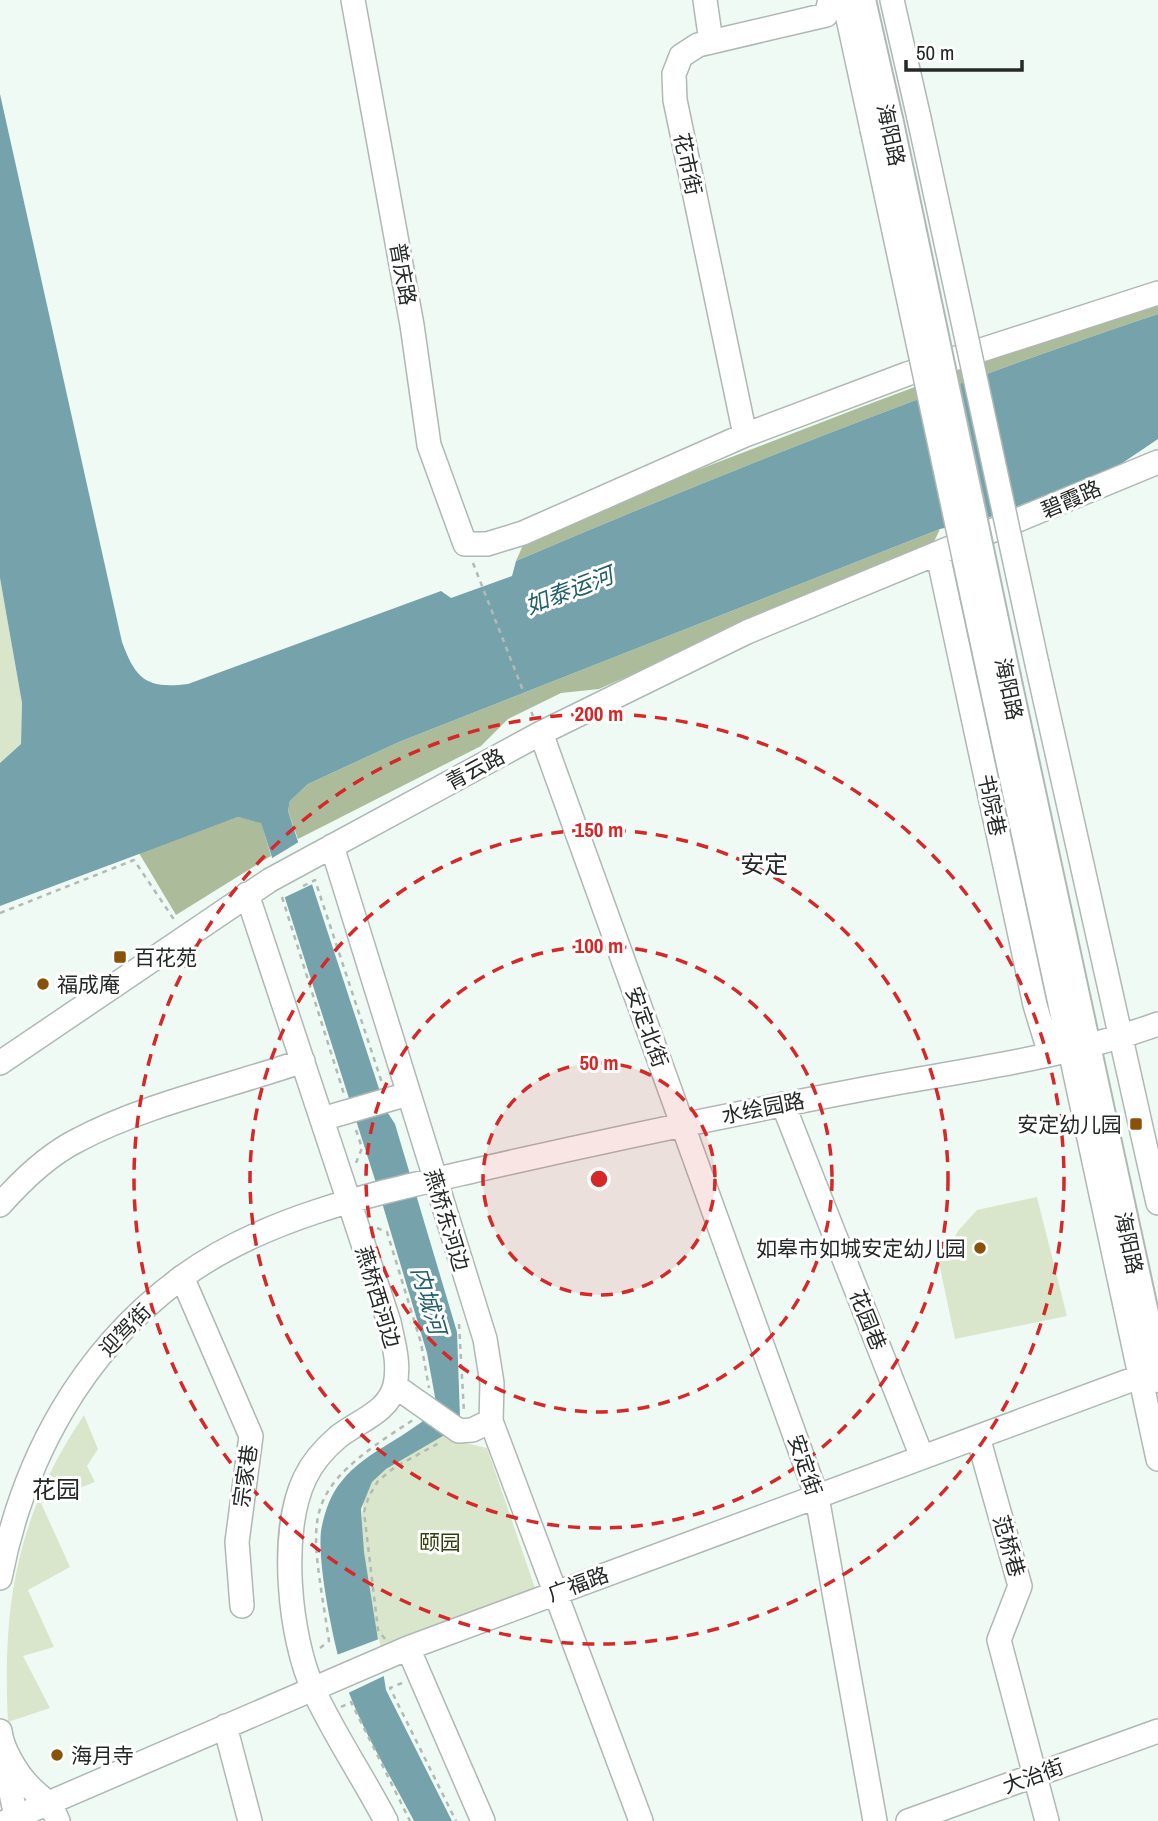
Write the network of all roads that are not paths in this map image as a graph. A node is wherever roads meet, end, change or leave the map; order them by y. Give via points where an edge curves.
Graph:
1 (353, 0) edge
2 (705, 0) edge
3 (830, 0) edge
4 (844, 0) edge
5 (861, 0) edge
6 (876, 0) edge
7 (891, 0) edge
8 (711, 43) junction
9 (896, 122) junction
10 (1158, 293) edge
11 (745, 435) junction
12 (1158, 462) edge
13 (984, 537) joint
14 (938, 555) junction
15 (1014, 673) junction
16 (538, 726) junction
17 (320, 861) junction
18 (247, 894) junction
19 (1158, 1024) edge
20 (1086, 1046) junction
21 (303, 1061) junction
22 (0, 1063) edge
23 (394, 1099) junction
24 (783, 1104) junction
25 (322, 1119) junction
26 (682, 1123) junction
27 (427, 1182) junction
28 (355, 1198) junction
29 (1158, 1203) edge
30 (0, 1205) edge
31 (182, 1277) junction
32 (1158, 1296) edge
33 (1153, 1374) edge
34 (395, 1386) junction
35 (491, 1421) junction
36 (978, 1437) junction
37 (922, 1457) junction
38 (1158, 1459) edge
39 (817, 1497) junction
40 (0, 1578) edge
41 (557, 1592) junction
42 (242, 1605) dead end
43 (396, 1653) junction
44 (322, 1684) junction
45 (225, 1726) junction
46 (0, 1731) edge
47 (1158, 1731) edge
48 (1, 1737) edge
49 (1034, 1775) junction
50 (55, 1812) edge
51 (11, 1819) edge
52 (250, 1821) edge
53 (386, 1821) edge
54 (483, 1821) edge
55 (641, 1821) edge
56 (875, 1821) edge
57 (908, 1821) edge
58 (1047, 1821) edge

1 - 11 street, 普庆路 via 429,445 470,554
2 - 8 street
3 - 8 street, 花市街 via 826,15
4 - 9 street
5 - 9 main road, 海阳路
6 - 9 main road, 海阳路
7 - 9 street
8 - 11 street, 花市街 via 681,56 674,74 675,100
9 - 15 main road, 海阳路, bridge
10 - 11 street via 907,373
12 - 13 street, 碧霞路
13 - 14 street, 青云路
14 - 16 street, 青云路 via 747,632
14 - 20 street, 书院巷 via 1035,1005
15 - 20 main road, 海阳路
15 - 20 street
16 - 17 street, 青云路
16 - 26 street, 安定北街
17 - 18 street, 青云路 via 276,888
17 - 23 street, 燕桥东河边
18 - 21 street, 燕桥西河边
18 - 22 street, 青云路
19 - 20 street, 水绘园路
20 - 24 street, 水绘园路
20 - 29 street
20 - 32 main road, 海阳路
20 - 33 main road, 海阳路
21 - 25 street, 燕桥西河边
21 - 30 street via 78,1140 24,1178
23 - 25 street
23 - 27 street, 燕桥东河边
24 - 26 street, 水绘园路
24 - 37 street, 花园巷
25 - 28 street, 燕桥西河边
26 - 27 street, 水绘园路
26 - 39 street, 安定街
27 - 28 street, 水绘园路
27 - 35 street, 燕桥东河边 via 485,1339 492,1383
28 - 31 street, 迎驾街 via 257,1235
28 - 34 street, 燕桥西河边 via 397,1357
31 - 40 street, 迎驾街 via 124,1329 66,1401 27,1480
31 - 42 street, 宗家巷 via 251,1436 237,1542
33 - 36 street, 广福路
33 - 38 street
34 - 35 street via 456,1429 472,1430
34 - 44 street via 385,1405 320,1453 293,1507 288,1547 293,1600
35 - 41 street, 燕桥东河边
36 - 37 street, 广福路
36 - 49 street, 范桥巷 via 1020,1586 999,1640
37 - 39 street, 广福路
39 - 41 street, 广福路
39 - 56 street, 安定街
41 - 43 street, 广福路
41 - 55 street, 燕桥东河边
43 - 44 street, 广福路
43 - 54 street via 419,1676
44 - 45 street, 广福路
44 - 53 street via 326,1714
45 - 50 street, 广福路
45 - 52 street
46 - 48 street
47 - 49 street, 大治街
48 - 50 street via 29,1786
48 - 51 street
49 - 57 street, 大治街
49 - 58 street, 范桥巷
50 - 51 street, 广福路

